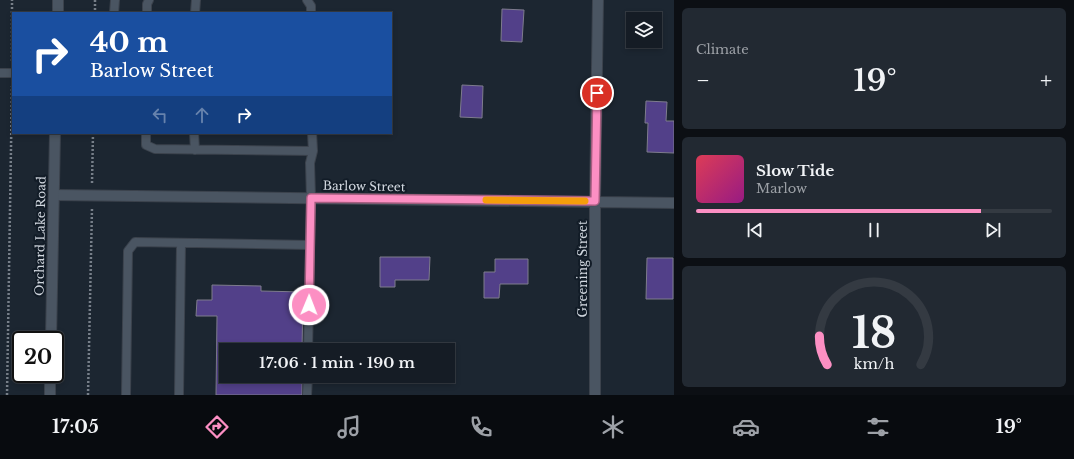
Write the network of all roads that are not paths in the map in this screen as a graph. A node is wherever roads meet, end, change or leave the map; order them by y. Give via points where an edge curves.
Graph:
1 (58, 0) edge
2 (115, 0) edge
3 (149, 0) edge
4 (196, 0) edge
5 (306, 0) edge
6 (598, 0) edge
7 (58, 12) edge
8 (114, 12) edge
9 (147, 12) edge
10 (195, 12) edge
11 (311, 12) edge
12 (0, 73) edge
13 (12, 74) edge
14 (55, 134) edge
15 (146, 134) edge
16 (194, 134) edge
17 (312, 134) edge
18 (194, 150) junction
19 (312, 151) junction
20 (54, 196) junction
21 (311, 198) junction
22 (595, 201) junction
23 (674, 203) edge
24 (181, 242) junction
25 (310, 245) junction
26 (51, 331) edge
27 (308, 343) edge
28 (50, 383) edge
29 (308, 383) edge
30 (50, 395) edge
31 (126, 395) edge
32 (179, 395) edge
33 (307, 395) edge
34 (595, 395) edge

1 - 7 street
2 - 8 lane
3 - 9 lane
4 - 10 lane
5 - 11 lane via 311,6
6 - 22 street, Greening Street
12 - 13 lane
14 - 20 street, Orchard Lake Road
15 - 18 lane via 146,145 154,149
16 - 18 lane
17 - 19 lane
18 - 19 lane
19 - 21 lane
20 - 21 street, Barlow Street
20 - 26 street, Orchard Lake Road
21 - 22 street, Barlow Street
21 - 25 lane
22 - 23 street, Barlow Street
22 - 34 street, Greening Street
24 - 25 lane
24 - 31 lane via 135,242 128,251
24 - 32 lane
25 - 27 lane
28 - 30 street
29 - 33 lane

